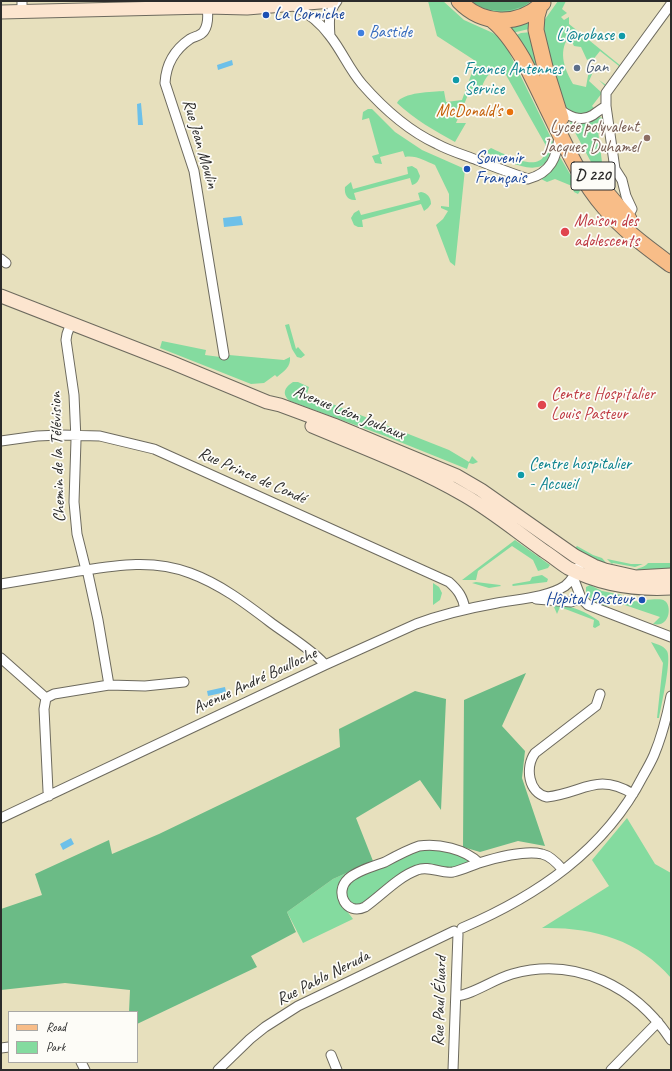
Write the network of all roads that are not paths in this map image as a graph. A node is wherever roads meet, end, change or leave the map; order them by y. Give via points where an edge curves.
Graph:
1 (236, 1) edge
2 (332, 1) edge
3 (337, 1) edge
4 (458, 1) edge
5 (292, 3) edge
6 (542, 3) edge
7 (671, 4) edge
8 (22, 6) edge
9 (207, 7) junction
10 (1, 12) edge
11 (492, 20) junction
12 (330, 36) junction
13 (606, 106) junction
14 (558, 108) junction
15 (559, 134) junction
16 (627, 217) junction
17 (671, 252) edge
18 (671, 265) edge
19 (1, 296) edge
20 (71, 323) junction
21 (224, 355) dead end
22 (75, 435) junction
23 (1, 441) edge
24 (86, 570) junction
25 (577, 570) junction
26 (671, 575) edge
27 (1, 584) edge
28 (671, 588) edge
29 (531, 598) junction
30 (581, 598) junction
31 (465, 609) junction
32 (671, 637) edge
33 (1, 658) edge
34 (324, 665) junction
35 (184, 682) dead end
36 (109, 685) junction
37 (600, 694) dead end
38 (671, 696) edge
39 (46, 698) junction
40 (633, 794) junction
41 (49, 796) junction
42 (1, 818) edge
43 (479, 863) junction
44 (564, 870) junction
45 (458, 931) junction
46 (456, 996) junction
47 (658, 1022) junction
48 (671, 1040) edge
49 (330, 1055) dead end
50 (218, 1070) edge
51 (336, 1070) edge
52 (453, 1070) edge
53 (611, 1070) edge

1 - 9 main road
2 - 5 main road
3 - 12 street via 330,15
4 - 11 main road via 476,14
5 - 9 main road via 247,8
5 - 12 street via 313,17
6 - 11 main road via 520,18
6 - 14 main road, D 220 via 537,16 536,30
7 - 13 street via 606,93
8 - 9 main road
8 - 10 main road
9 - 21 street, Rue Jean Moulin via 205,30 185,43 172,56 165,83 194,171
11 - 15 main road, D 220 via 501,27 520,52
12 - 15 street via 361,83 389,111 411,128 454,152 528,179 551,165 558,150
13 - 14 street via 583,119 568,116
13 - 16 street via 615,169 622,180 632,209
14 - 16 main road, D 220 via 567,131 590,173
15 - 18 main road, D 220 via 580,173 604,207
16 - 17 main road, D 220
19 - 20 main road, Avenue Léon Jouhaux
20 - 22 street, Chemin de la Télévision via 66,340 74,395
20 - 25 main road, Avenue Léon Jouhaux via 457,476 481,490 568,552
22 - 23 street, Rue Prince de Condé via 37,436
22 - 24 street, Chemin de la Télévision via 74,502 77,534
22 - 31 street, Rue Prince de Condé via 100,436 154,449 449,582 460,594
24 - 27 street
24 - 34 street via 112,565 149,564 189,572 237,597 322,660
24 - 36 street, Chemin de la Télévision via 101,632
25 - 26 main road, Avenue Léon Jouhaux via 605,570 636,577
25 - 28 main road via 603,582 628,588
25 - 29 street via 560,589
25 - 30 street
29 - 30 street via 571,602
29 - 31 street, Avenue André Boulloche
30 - 32 street via 588,605
31 - 34 street, Avenue André Boulloche via 430,619
33 - 39 street
34 - 41 street, Avenue André Boulloche
35 - 36 street via 145,686
36 - 39 street via 54,694
37 - 40 street via 596,706 534,753 529,767 533,786 538,793 547,797 601,783 623,788
38 - 40 street, Rue Pablo Neruda via 654,755
39 - 41 street via 44,709
40 - 44 street, Rue Pablo Neruda via 596,841
41 - 42 street, Avenue André Boulloche
43 - 43 street via 474,858 446,847 428,844 419,846 350,877 342,888 342,898 350,908 360,910 418,869 430,868 451,872
43 - 44 street via 532,853 549,856
44 - 45 street, Rue Pablo Neruda via 521,899
45 - 46 street, Rue Paul Éluard
45 - 50 street, Rue Pablo Neruda via 298,1006 265,1027
46 - 47 street via 519,972 568,971 600,979 622,990
46 - 52 street, Rue Paul Éluard
47 - 48 street
47 - 53 street
49 - 51 street

